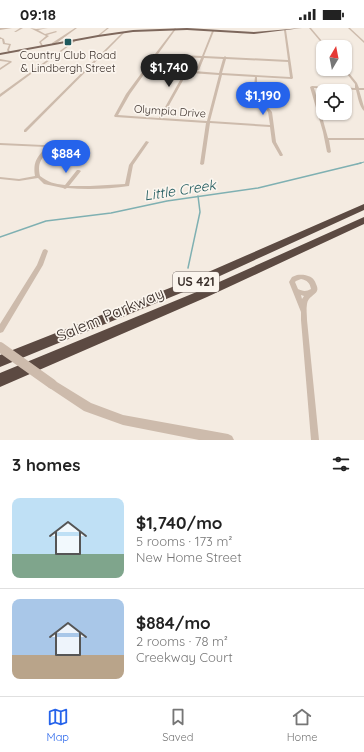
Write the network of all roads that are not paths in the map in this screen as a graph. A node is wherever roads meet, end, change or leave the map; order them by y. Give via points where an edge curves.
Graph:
1 (5, 28) edge
2 (11, 28) edge
3 (22, 28) edge
4 (31, 28) edge
5 (47, 28) edge
6 (76, 28) edge
7 (108, 28) edge
8 (300, 28) edge
9 (310, 28) edge
10 (349, 28) edge
11 (0, 29) edge
12 (169, 29) edge
13 (175, 29) junction
14 (36, 30) junction
15 (285, 30) junction
16 (213, 31) junction
17 (15, 32) dead end
18 (56, 32) dead end
19 (124, 32) junction
20 (46, 34) junction
21 (98, 36) junction
22 (0, 38) edge
23 (76, 40) junction
24 (320, 40) edge
25 (364, 42) edge
26 (0, 43) edge
27 (4, 43) junction
28 (53, 44) junction
29 (42, 46) junction
30 (1, 49) dead end
31 (9, 51) junction
32 (0, 54) edge
33 (155, 55) junction
34 (203, 56) junction
35 (225, 57) junction
36 (0, 60) edge
37 (289, 61) junction
38 (0, 69) edge
39 (197, 71) junction
40 (220, 74) junction
41 (256, 76) junction
42 (350, 76) edge
43 (358, 89) junction
44 (364, 89) edge
45 (0, 96) edge
46 (364, 110) edge
47 (160, 119) junction
48 (208, 122) junction
49 (271, 126) junction
50 (25, 131) dead end
51 (327, 139) junction
52 (364, 139) edge
53 (147, 142) dead end
54 (0, 144) edge
55 (49, 147) junction
56 (85, 148) dead end
57 (329, 152) dead end
58 (281, 155) dead end
59 (202, 164) dead end
60 (79, 171) dead end
61 (38, 177) junction
62 (0, 178) edge
63 (65, 188) junction
64 (364, 207) edge
65 (364, 220) edge
66 (45, 250) dead end
67 (295, 290) junction
68 (310, 293) junction
69 (303, 312) junction
70 (0, 330) edge
71 (0, 347) edge
72 (0, 361) edge
73 (0, 380) edge
74 (228, 440) edge
75 (316, 440) edge

1 - 2 street
1 - 11 street
3 - 17 street
4 - 14 street
5 - 14 street
6 - 28 street
7 - 21 street
8 - 15 main road
9 - 24 street
10 - 25 street
12 - 13 main road
12 - 19 main road
13 - 16 main road
13 - 33 street
14 - 20 street
15 - 16 main road via 254,33
15 - 37 street
16 - 34 street
18 - 20 street
19 - 21 main road
19 - 50 street
20 - 29 street via 48,37 40,42
21 - 23 main road
22 - 27 street
23 - 28 main road
23 - 45 street
26 - 27 street
27 - 31 street via 10,44
28 - 29 main road
29 - 31 main road
30 - 31 street
31 - 32 main road
33 - 34 street
33 - 47 street, Olympia Drive via 116,116
34 - 35 street
34 - 39 street
35 - 37 street
35 - 40 street
36 - 38 street via 11,62
37 - 41 street via 292,78
39 - 40 street
39 - 47 street via 190,72 183,78
40 - 41 street
40 - 48 street
41 - 49 street via 255,95 270,112
42 - 43 street
43 - 44 street
43 - 46 street
43 - 51 street via 312,87
47 - 48 street, Olympia Drive
48 - 49 street, Olympia Drive
48 - 59 street
49 - 58 street via 274,142
51 - 52 street
51 - 57 street
53 - 63 street via 131,165 127,185
54 - 55 street
55 - 56 street
55 - 61 street via 36,165
60 - 63 street
61 - 62 street via 19,180
61 - 63 street
64 - 72 highway, Salem Parkway / US 421 via 174,291
65 - 73 highway, Salem Parkway / US 421 via 203,294
66 - 70 street via 40,265
67 - 68 street via 302,294
67 - 68 street via 292,282 302,277 314,285 314,290
67 - 69 street
68 - 69 street via 304,302
69 - 75 street
71 - 74 street, bridge via 88,407 123,420

